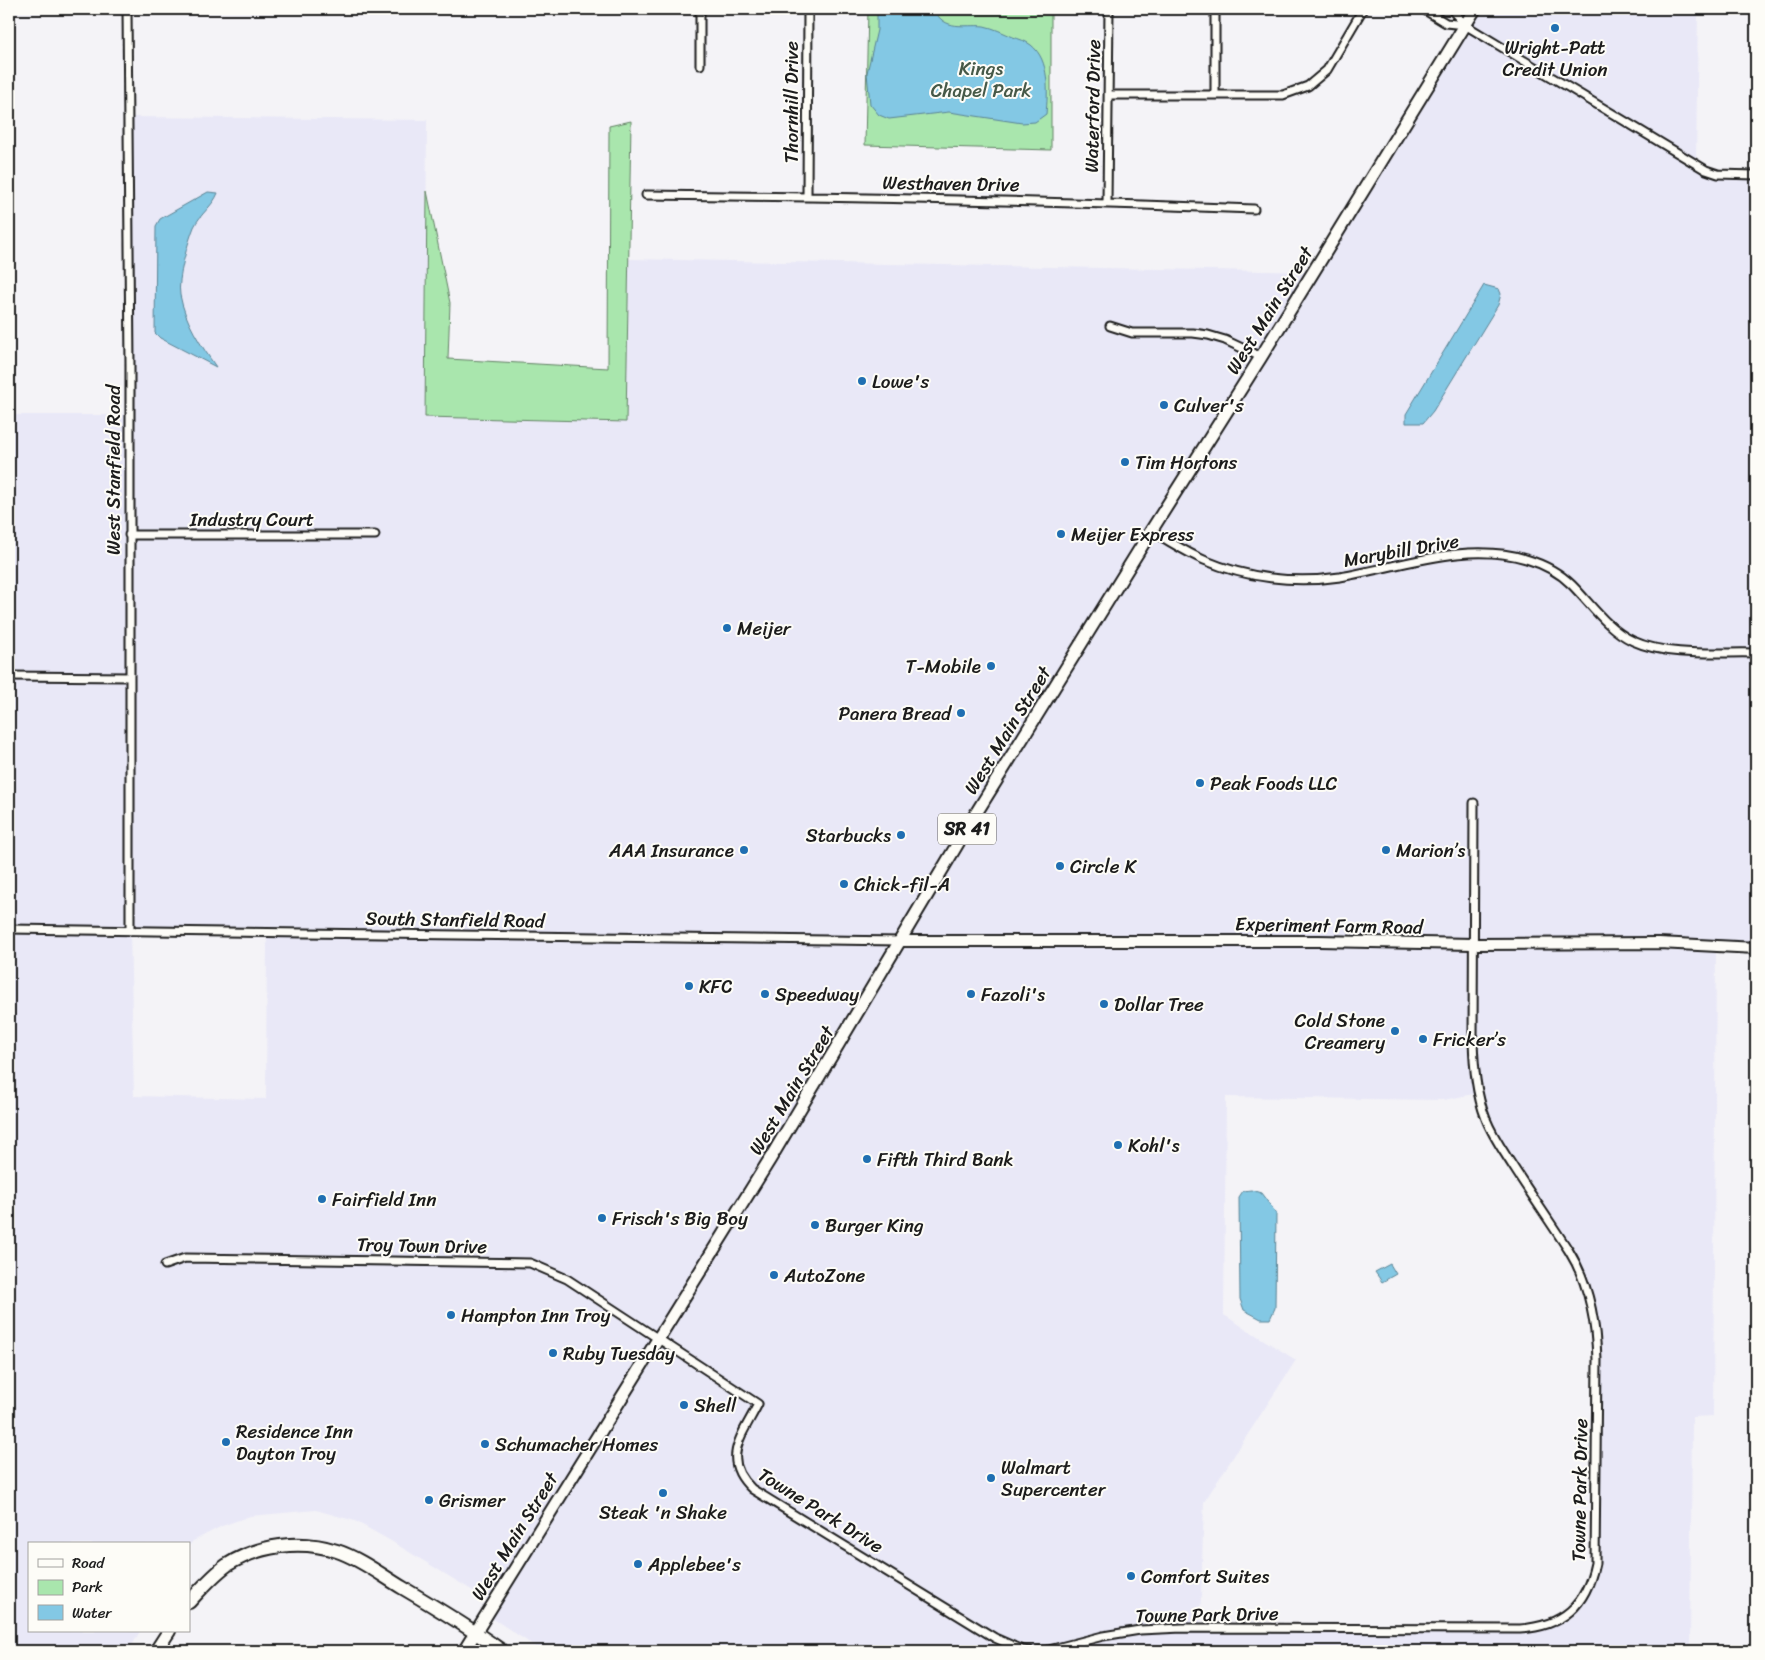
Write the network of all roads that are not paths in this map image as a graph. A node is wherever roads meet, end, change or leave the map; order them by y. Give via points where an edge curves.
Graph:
1 (127, 9) edge
2 (700, 9) edge
3 (808, 9) edge
4 (1109, 9) edge
5 (1215, 9) edge
6 (1363, 9) edge
7 (1423, 9) edge
8 (1451, 9) edge
9 (1475, 9) edge
10 (1465, 25) junction
11 (700, 65) dead end
12 (1109, 95) junction
13 (1215, 95) junction
14 (1756, 175) edge
15 (646, 195) dead end
16 (807, 196) junction
17 (1107, 203) junction
18 (1254, 209) dead end
19 (1110, 326) dead end
20 (1261, 357) junction
21 (1150, 531) junction
22 (129, 535) junction
23 (375, 535) dead end
24 (1756, 653) edge
25 (9, 676) edge
26 (130, 677) junction
27 (1474, 803) dead end
28 (9, 929) edge
29 (130, 931) junction
30 (900, 941) junction
31 (1473, 944) junction
32 (1756, 948) edge
33 (165, 1264) dead end
34 (658, 1340) junction
35 (190, 1601) edge
36 (475, 1631) junction
37 (168, 1632) edge
38 (156, 1651) edge
39 (464, 1651) edge
40 (502, 1651) edge
41 (1030, 1651) edge
42 (1038, 1651) edge

1 - 22 street, West Stanfield Road
2 - 11 street
3 - 16 street, Thornhill Drive
4 - 12 street, Waterford Drive
5 - 13 street
6 - 13 street via 1327,70 1308,86 1283,95
7 - 10 street via 1446,22
8 - 10 street
9 - 10 main road, West Main Street / SR 41
10 - 14 street via 1706,170 1718,174
10 - 20 main road, West Main Street / SR 41
12 - 13 street
12 - 17 street, Waterford Drive
15 - 16 street, Westhaven Drive
16 - 17 street, Westhaven Drive
17 - 18 street, Westhaven Drive
19 - 20 street via 1132,333 1208,335
20 - 21 main road, West Main Street / SR 41
21 - 24 street, Marybill Drive via 1203,560 1262,578 1340,577 1458,554 1496,554 1526,559 1550,569 1571,584 1613,628 1633,641 1689,652
21 - 30 main road, West Main Street / SR 41
22 - 23 street, Industry Court
22 - 26 street, West Stanfield Road
25 - 26 street
26 - 29 street, West Stanfield Road
27 - 31 street, Towne Park Drive
28 - 29 street, South Stanfield Road
29 - 30 street, South Stanfield Road
30 - 31 street, Experiment Farm Road
30 - 34 main road, West Main Street / SR 41
31 - 32 street, Experiment Farm Road via 1659,942
31 - 42 street, Towne Park Drive via 1474,1070 1486,1118 1497,1141 1570,1252 1590,1302 1595,1327 1595,1563 1585,1594 1565,1616 1538,1628 1182,1628 1140,1630
33 - 34 street, Troy Town Drive via 185,1258 530,1263 567,1279
34 - 36 main road, West Main Street / SR 41
34 - 41 street, Towne Park Drive via 758,1404 736,1449 735,1462 742,1479 752,1489 995,1638
35 - 36 highway via 209,1580 244,1556 263,1549 311,1545 338,1551 364,1564
36 - 39 main road, West Main Street / SR 41
36 - 40 highway
37 - 38 highway

